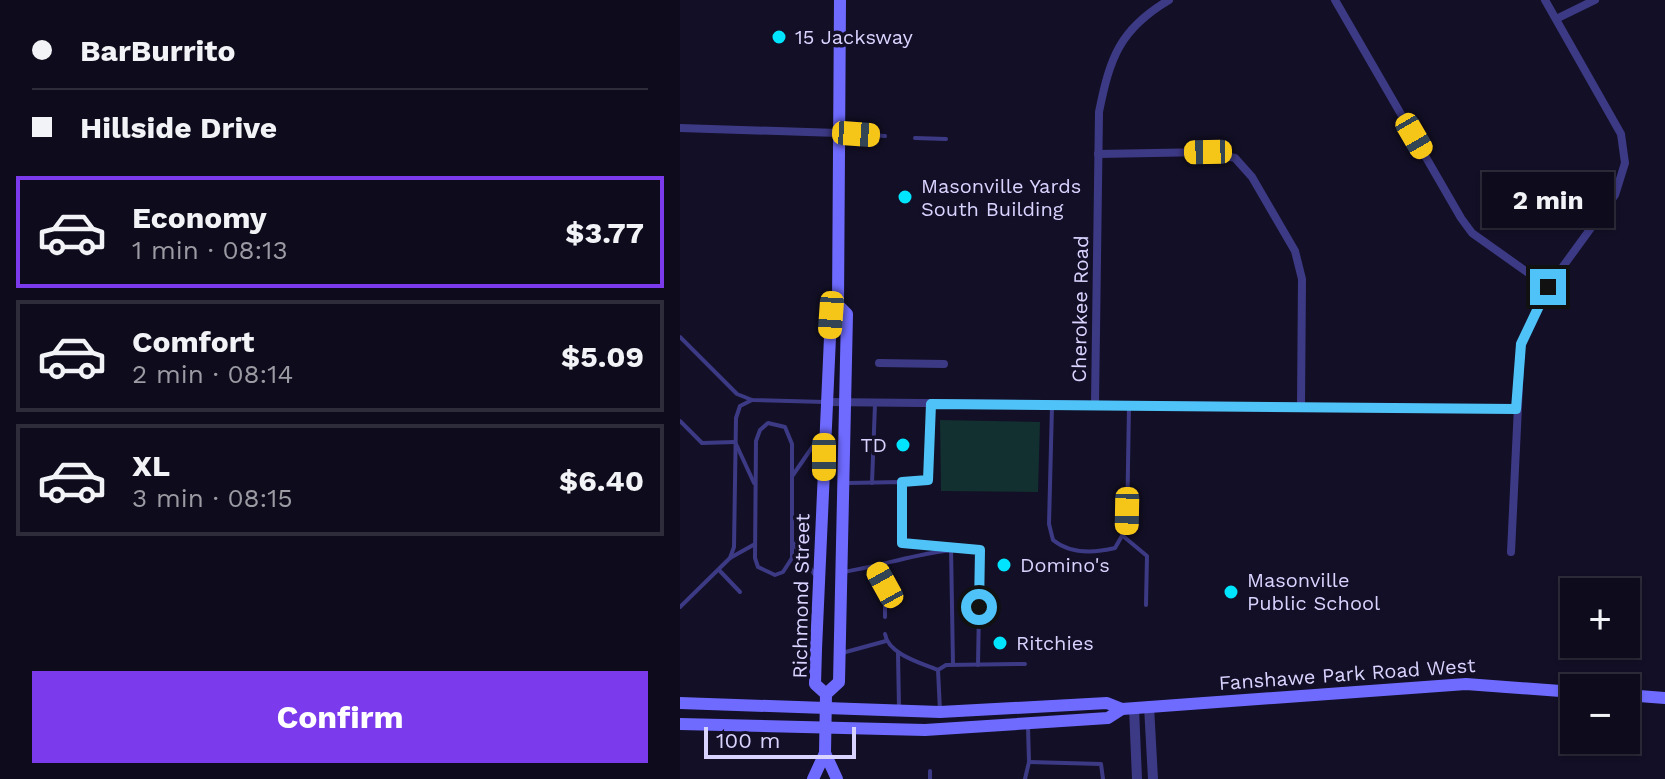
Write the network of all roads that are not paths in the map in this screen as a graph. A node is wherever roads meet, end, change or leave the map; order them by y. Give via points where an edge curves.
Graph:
1 (840, 0) edge
2 (1169, 0) edge
3 (1335, 0) edge
4 (1545, 0) edge
5 (1595, 0) edge
6 (1556, 19) junction
7 (680, 128) edge
8 (838, 133) junction
9 (885, 136) dead end
10 (915, 138) dead end
11 (946, 139) dead end
12 (1098, 154) junction
13 (1548, 287) junction
14 (838, 305) junction
15 (680, 337) edge
16 (879, 363) dead end
17 (944, 364) dead end
18 (752, 400) junction
19 (825, 402) junction
20 (843, 403) junction
21 (875, 404) junction
22 (931, 404) junction
23 (1095, 404) junction
24 (1129, 405) junction
25 (1052, 406) junction
26 (1301, 406) junction
27 (1516, 409) junction
28 (680, 421) edge
29 (824, 430) junction
30 (735, 442) junction
31 (792, 477) junction
32 (902, 482) junction
33 (843, 483) junction
34 (872, 483) junction
35 (755, 485) junction
36 (1123, 536) junction
37 (792, 541) junction
38 (755, 544) junction
39 (951, 547) junction
40 (1511, 552) dead end
41 (730, 558) junction
42 (876, 569) junction
43 (719, 570) junction
44 (841, 573) junction
45 (819, 580) junction
46 (740, 592) dead end
47 (1146, 605) dead end
48 (680, 607) edge
49 (885, 617) dead end
50 (885, 634) dead end
51 (886, 641) junction
52 (898, 652) junction
53 (839, 653) junction
54 (1025, 664) dead end
55 (953, 665) junction
56 (978, 665) junction
57 (938, 670) junction
58 (1560, 691) edge
59 (826, 694) junction
60 (1640, 696) edge
61 (1665, 698) edge
62 (680, 703) edge
63 (1149, 706) junction
64 (825, 708) junction
65 (1128, 708) junction
66 (899, 711) junction
67 (940, 712) junction
68 (1027, 723) junction
69 (680, 724) edge
70 (825, 729) junction
71 (825, 753) junction
72 (1029, 762) junction
73 (930, 771) dead end
74 (813, 779) edge
75 (837, 779) edge
76 (930, 779) edge
77 (1025, 779) edge
78 (1103, 779) edge
79 (1137, 779) edge
80 (1153, 779) edge

1 - 8 main road, Richmond Street
2 - 12 street, Cherokee Road via 1144,15 1120,43 1108,69
3 - 13 street via 1472,233
4 - 6 street
5 - 6 street
6 - 13 street via 1621,134 1625,163 1615,195
7 - 8 street
8 - 9 lane
8 - 14 main road, Richmond Street
10 - 11 lane
12 - 23 street, Cherokee Road
12 - 26 street via 1208,152 1235,158 1252,177 1295,251 1302,279
13 - 27 street via 1521,344
14 - 19 main road, Richmond Street via 831,315
14 - 20 main road, Richmond Street via 847,314
15 - 18 lane via 737,394
16 - 17 street
18 - 19 lane
18 - 30 lane via 740,406
19 - 20 street
19 - 29 main road, Richmond Street
20 - 21 street
20 - 33 main road, Richmond Street
21 - 22 street
21 - 34 lane
22 - 25 street
22 - 32 lane via 928,480
23 - 24 street
23 - 25 street
24 - 26 street
24 - 36 lane
25 - 36 lane via 1053,540 1071,550 1103,551 1115,548
26 - 27 street
27 - 40 street
28 - 30 lane via 702,443
29 - 31 lane
29 - 45 main road, Richmond Street
30 - 35 lane
30 - 41 lane
31 - 35 lane via 790,434 785,427 768,423 756,441
31 - 37 lane
32 - 34 lane
32 - 39 lane via 902,543
33 - 34 lane
33 - 44 main road, Richmond Street
35 - 38 lane
36 - 47 lane via 1147,556
37 - 38 lane via 788,566 775,575 758,567
37 - 45 lane
38 - 41 lane
39 - 42 lane
39 - 55 lane
39 - 56 lane via 980,550
41 - 43 lane
42 - 44 lane
42 - 49 lane via 885,585
43 - 46 lane
43 - 48 lane
44 - 53 main road, Richmond Street
45 - 59 main road, Richmond Street via 815,684
50 - 51 lane
51 - 52 lane
51 - 53 lane
52 - 57 lane
52 - 66 lane
53 - 59 main road, Richmond Street via 839,682
54 - 56 lane
55 - 56 lane
55 - 57 lane
57 - 67 lane
58 - 63 main road, Fanshawe Park Road West via 1466,684
59 - 64 main road, Richmond Street
60 - 61 main road
62 - 64 main road, Fanshawe Park Road West
63 - 65 main road, Fanshawe Park Road West
63 - 80 street
64 - 66 main road, Fanshawe Park Road West
64 - 70 main road, Richmond Street
65 - 67 main road, Fanshawe Park Road West via 1107,703
65 - 68 main road, Fanshawe Park Road West via 1108,718
65 - 79 street
66 - 67 main road, Fanshawe Park Road West
68 - 70 main road, Fanshawe Park Road West
68 - 72 lane
69 - 70 main road, Fanshawe Park Road West
70 - 71 main road, Richmond Street
71 - 74 main road, Richmond Street
71 - 75 main road, Richmond Street
72 - 77 lane
72 - 78 lane via 1101,764
73 - 76 lane

